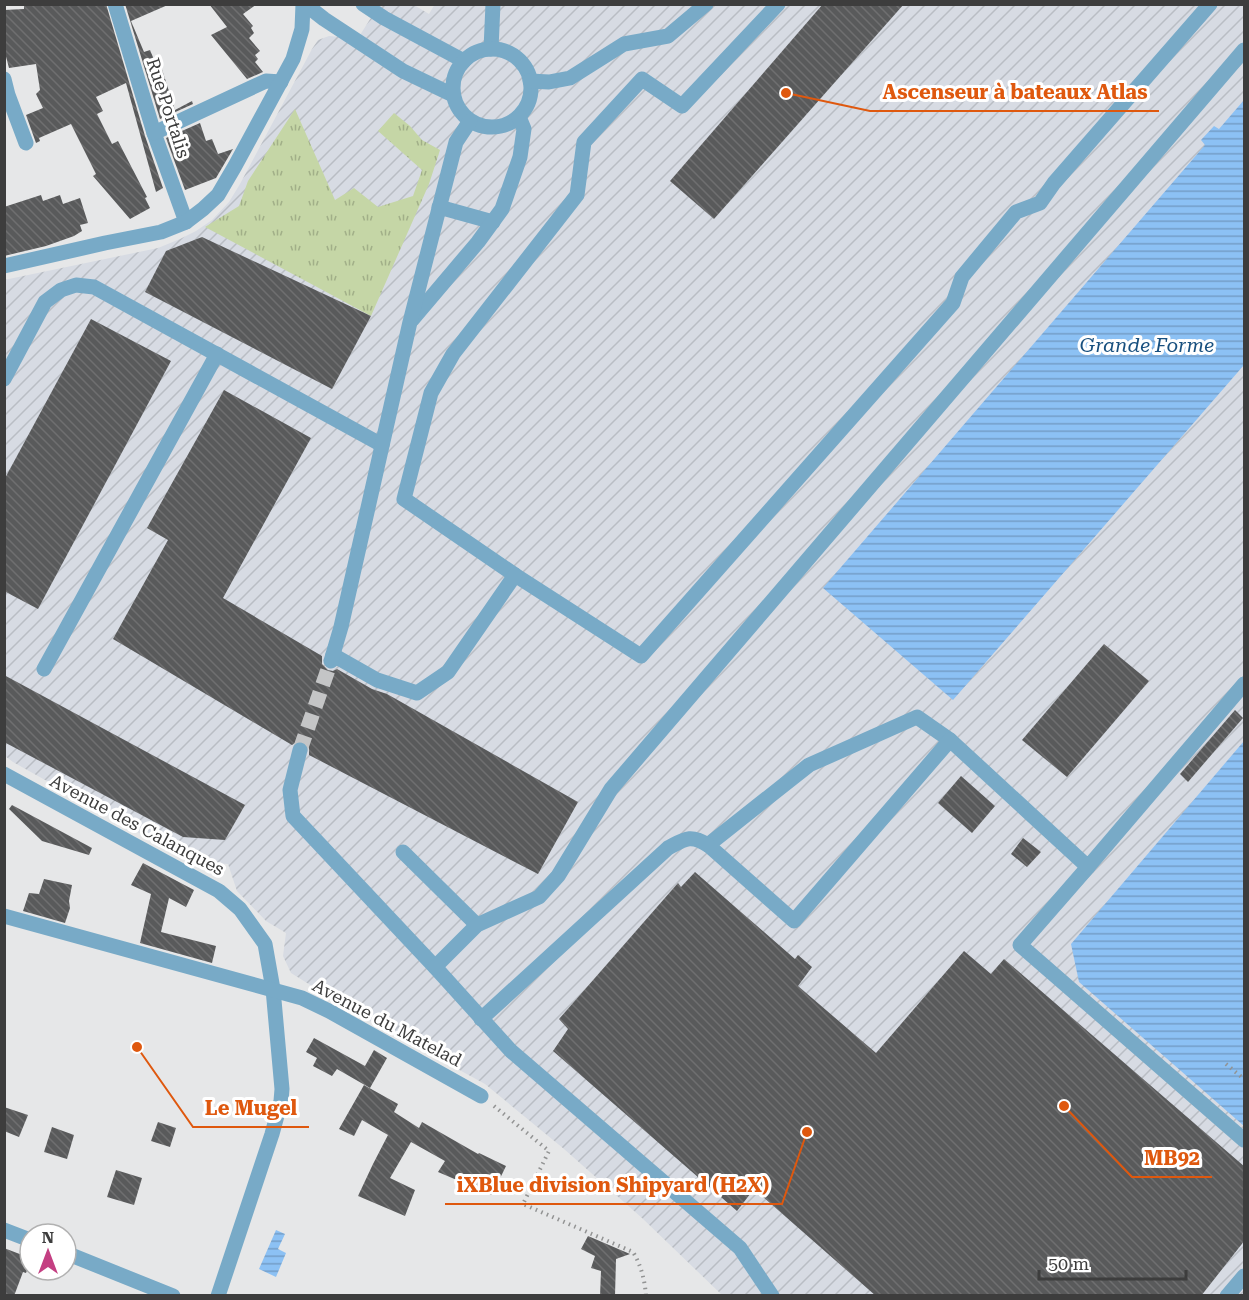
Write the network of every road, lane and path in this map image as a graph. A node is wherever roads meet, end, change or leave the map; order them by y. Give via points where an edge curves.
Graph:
1 (115, 4) edge
2 (303, 4) edge
3 (309, 4) edge
4 (363, 4) edge
5 (493, 4) edge
6 (706, 4) edge
7 (778, 4) edge
8 (1210, 4) edge
9 (491, 49) junction
10 (1245, 50) edge
11 (464, 62) junction
12 (4, 80) edge
13 (530, 81) junction
14 (281, 82) junction
15 (453, 95) junction
16 (519, 117) junction
17 (470, 121) junction
18 (154, 133) junction
19 (26, 143) dead end
20 (439, 207) junction
21 (186, 222) junction
22 (493, 222) junction
23 (4, 266) edge
24 (410, 322) junction
25 (217, 354) junction
26 (4, 379) edge
27 (382, 445) junction
28 (515, 575) junction
29 (44, 669) dead end
30 (1245, 684) edge
31 (950, 740) junction
32 (300, 750) tunnel mouth
33 (6, 778) edge
34 (708, 845) junction
35 (403, 852) dead end
36 (1088, 867) junction
37 (4, 915) edge
38 (477, 925) junction
39 (435, 967) junction
40 (273, 988) junction
41 (481, 1019) junction
42 (1226, 1064) dead end
43 (1245, 1079) edge
44 (481, 1096) joint
45 (1245, 1140) edge
46 (78, 1258) edge
47 (1245, 1276) edge
48 (173, 1296) edge
49 (218, 1296) edge
50 (646, 1296) edge
51 (772, 1296) edge
52 (1227, 1296) edge

1 - 18 street, Rue Portalis
2 - 14 street via 299,43
3 - 15 street via 324,19 403,71
4 - 11 street
5 - 9 street
6 - 13 street via 668,36 624,44 570,78
7 - 28 street via 682,106 642,79 584,142 577,195 453,354 431,393 404,499
8 - 28 street via 1040,203 1016,212 962,277 953,303 641,656
9 - 11 street via 469,56
9 - 13 street via 517,58
10 - 38 street via 611,789 558,876 539,897
11 - 15 street via 454,76
12 - 19 street
13 - 16 street via 531,94
14 - 18 street via 266,81
14 - 21 street via 218,195
15 - 17 street
16 - 17 street via 495,127
16 - 22 street via 524,129 520,157 502,209
17 - 20 street via 456,142
18 - 21 street, Rue Portalis
20 - 22 street
20 - 24 street
21 - 23 street via 161,232
22 - 24 street
24 - 27 street
25 - 26 street via 94,287 76,285 45,302
25 - 27 street
25 - 29 street
27 - 28 street via 332,658 376,680 417,693 448,672
30 - 36 street
31 - 34 street via 917,717 809,765
31 - 34 street via 794,921
31 - 36 street
32 - 39 street via 290,790 293,816
33 - 40 street, Avenue des Calanques via 219,891 240,909 265,944
34 - 41 street via 687,838 668,848
35 - 38 street
36 - 45 street via 1020,945
37 - 40 street, Avenue du Matelad
38 - 39 street
39 - 41 street
40 - 44 street, Avenue du Matelad via 329,1011
40 - 49 street, Avenue des Calanques via 281,1101
41 - 51 street via 511,1051 740,1248
42 - 43 path
44 - 50 path via 549,1151 523,1204 633,1252
46 - 48 street
47 - 52 street

